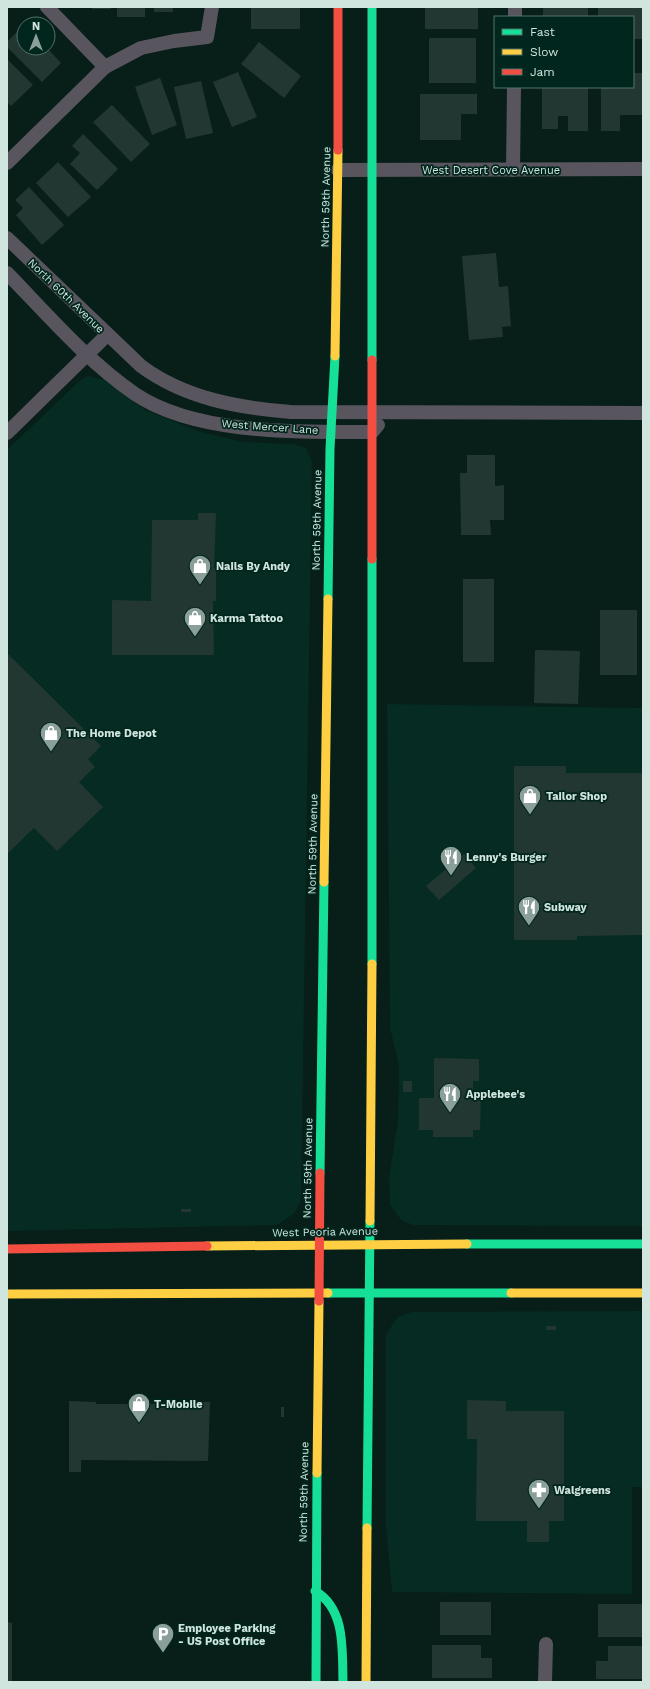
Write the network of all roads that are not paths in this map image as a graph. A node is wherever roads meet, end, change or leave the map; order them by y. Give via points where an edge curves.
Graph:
1 (47, 7) edge
2 (212, 7) edge
3 (338, 7) edge
4 (372, 7) edge
5 (105, 68) junction
6 (514, 88) edge
7 (7, 163) edge
8 (643, 169) edge
9 (338, 170) junction
10 (371, 170) junction
11 (513, 170) junction
12 (7, 238) edge
13 (7, 273) edge
14 (107, 335) junction
15 (87, 354) junction
16 (333, 411) junction
17 (372, 411) junction
18 (392, 411) junction
19 (643, 414) edge
20 (331, 432) junction
21 (372, 432) junction
22 (7, 433) edge
23 (319, 1244) junction
24 (371, 1244) junction
25 (643, 1244) edge
26 (7, 1249) edge
27 (643, 1293) edge
28 (7, 1294) edge
29 (318, 1294) junction
30 (371, 1294) junction
31 (315, 1591) junction
32 (546, 1644) dead end
33 (316, 1682) edge
34 (343, 1682) edge
35 (366, 1682) edge
36 (545, 1682) edge

1 - 5 street
2 - 5 street via 207,37 141,48
3 - 9 main road, North 59th Avenue
4 - 10 main road
5 - 7 street
6 - 11 street
8 - 11 street, West Desert Cove Avenue
9 - 10 street, West Desert Cove Avenue
9 - 16 main road, North 59th Avenue
10 - 11 street, West Desert Cove Avenue
10 - 17 main road
12 - 14 street, North 60th Avenue
13 - 15 street
14 - 15 street, North 60th Avenue
14 - 16 street, West Mercer Lane via 158,379 179,389 242,407 292,412
15 - 20 street, West Mercer Lane via 136,394 178,414 245,428
15 - 22 street, North 60th Avenue
16 - 17 street, West Mercer Lane
16 - 20 main road, North 59th Avenue
17 - 18 street, West Mercer Lane
17 - 21 main road
18 - 19 street, West Mercer Lane
18 - 21 street
20 - 21 street, West Mercer Lane
20 - 23 main road, North 59th Avenue
21 - 24 main road
23 - 24 main road, West Peoria Avenue
23 - 26 main road, West Peoria Avenue
23 - 29 main road, North 59th Avenue
24 - 25 main road, West Peoria Avenue
24 - 30 main road
27 - 30 main road
28 - 29 main road
29 - 30 main road
29 - 31 main road, North 59th Avenue
30 - 35 main road
31 - 33 main road, North 59th Avenue
31 - 34 main road via 322,1593 327,1599 337,1619 343,1648
32 - 36 street

